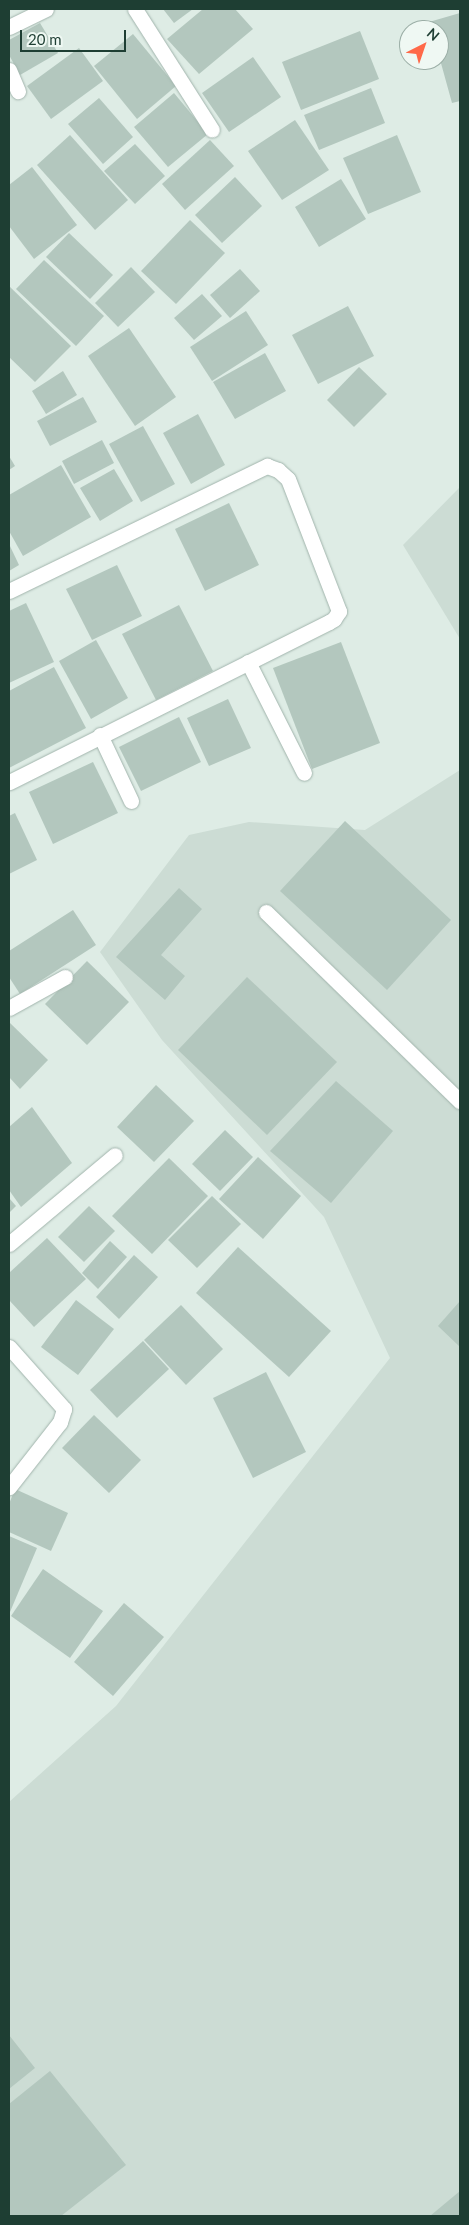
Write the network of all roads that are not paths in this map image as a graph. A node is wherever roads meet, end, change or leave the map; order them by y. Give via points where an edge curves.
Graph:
1 (46, 9) edge
2 (135, 9) edge
3 (9, 27) edge
4 (9, 70) edge
5 (18, 91) dead end
6 (212, 130) dead end
7 (9, 591) edge
8 (248, 662) junction
9 (100, 736) junction
10 (304, 773) dead end
11 (9, 782) edge
12 (131, 801) dead end
13 (266, 912) dead end
14 (65, 977) dead end
15 (9, 1008) edge
16 (460, 1101) edge
17 (115, 1155) dead end
18 (9, 1244) edge
19 (9, 1348) edge
20 (9, 1487) edge

1 - 3 street
2 - 6 street
4 - 5 street
7 - 8 street via 267,466 288,479 339,611 329,622
8 - 9 street
8 - 10 street
9 - 11 street
9 - 12 street
13 - 16 street
14 - 15 street
17 - 18 street
19 - 20 street via 64,1407 62,1417

